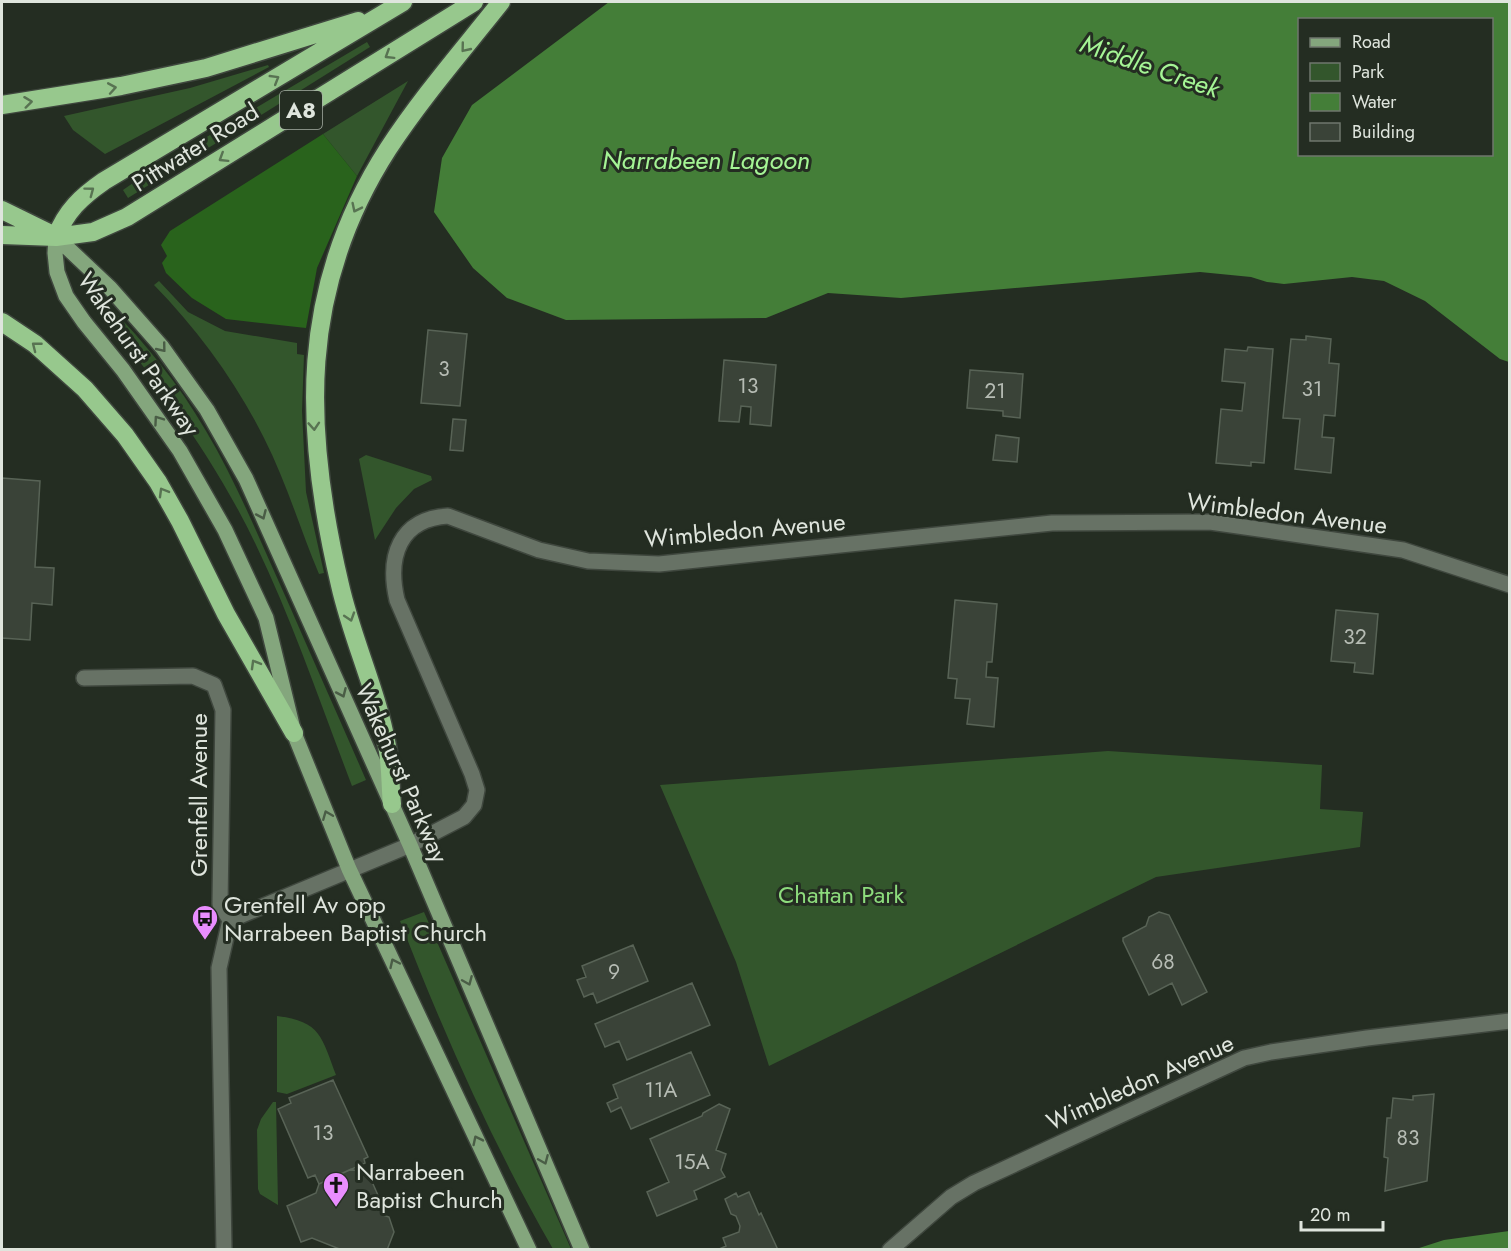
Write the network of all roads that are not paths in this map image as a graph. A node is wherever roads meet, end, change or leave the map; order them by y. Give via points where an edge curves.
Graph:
1 (403, 2) edge
2 (474, 2) edge
3 (501, 2) edge
4 (377, 15) junction
5 (2, 105) edge
6 (2, 210) edge
7 (2, 235) edge
8 (56, 237) junction
9 (2, 322) edge
10 (1509, 585) edge
11 (84, 678) dead end
12 (294, 733) junction
13 (392, 804) junction
14 (410, 845) junction
15 (349, 869) junction
16 (230, 920) junction
17 (1509, 1021) edge
18 (224, 1250) edge
19 (529, 1250) edge
20 (582, 1250) edge
21 (890, 1250) edge

1 - 4 highway, Pittwater Road / A8
2 -> 8 highway, Pittwater Road / A8 via 140,210 93,232
3 -> 13 highway via 387,150 355,208 337,253 317,340 314,411 325,523 340,589 371,682 387,746
5 -> 4 highway, Pittwater Road / A8 via 206,68
8 -> 4 highway, Pittwater Road / A8 via 68,212 96,186
6 - 8 highway
7 - 8 highway, Pittwater Road / A8
12 -> 8 main road, Wakehurst Parkway via 266,618 225,530 180,451 66,296 57,273
8 -> 13 main road, Wakehurst Parkway via 110,288 162,347 207,410 246,478
12 -> 9 highway via 226,614 158,482 125,435 85,389 35,344
10 - 14 street, Wimbledon Avenue via 1403,550 1210,522 1052,523 659,564 588,561 538,550 448,516 433,517 419,522 403,540 393,566 393,584 477,790 474,805 464,817
11 - 16 street, Grenfell Avenue via 193,676 214,685 223,710 220,904
15 -> 12 main road, Wakehurst Parkway
13 - 14 main road, Wakehurst Parkway
14 - 15 street, Wimbledon Avenue
14 -> 20 main road, Wakehurst Parkway
15 - 16 street, Wimbledon Avenue
19 -> 15 main road, Wakehurst Parkway
16 - 18 street via 219,968
17 - 21 street, Wimbledon Avenue via 1244,1058 974,1183 951,1197

